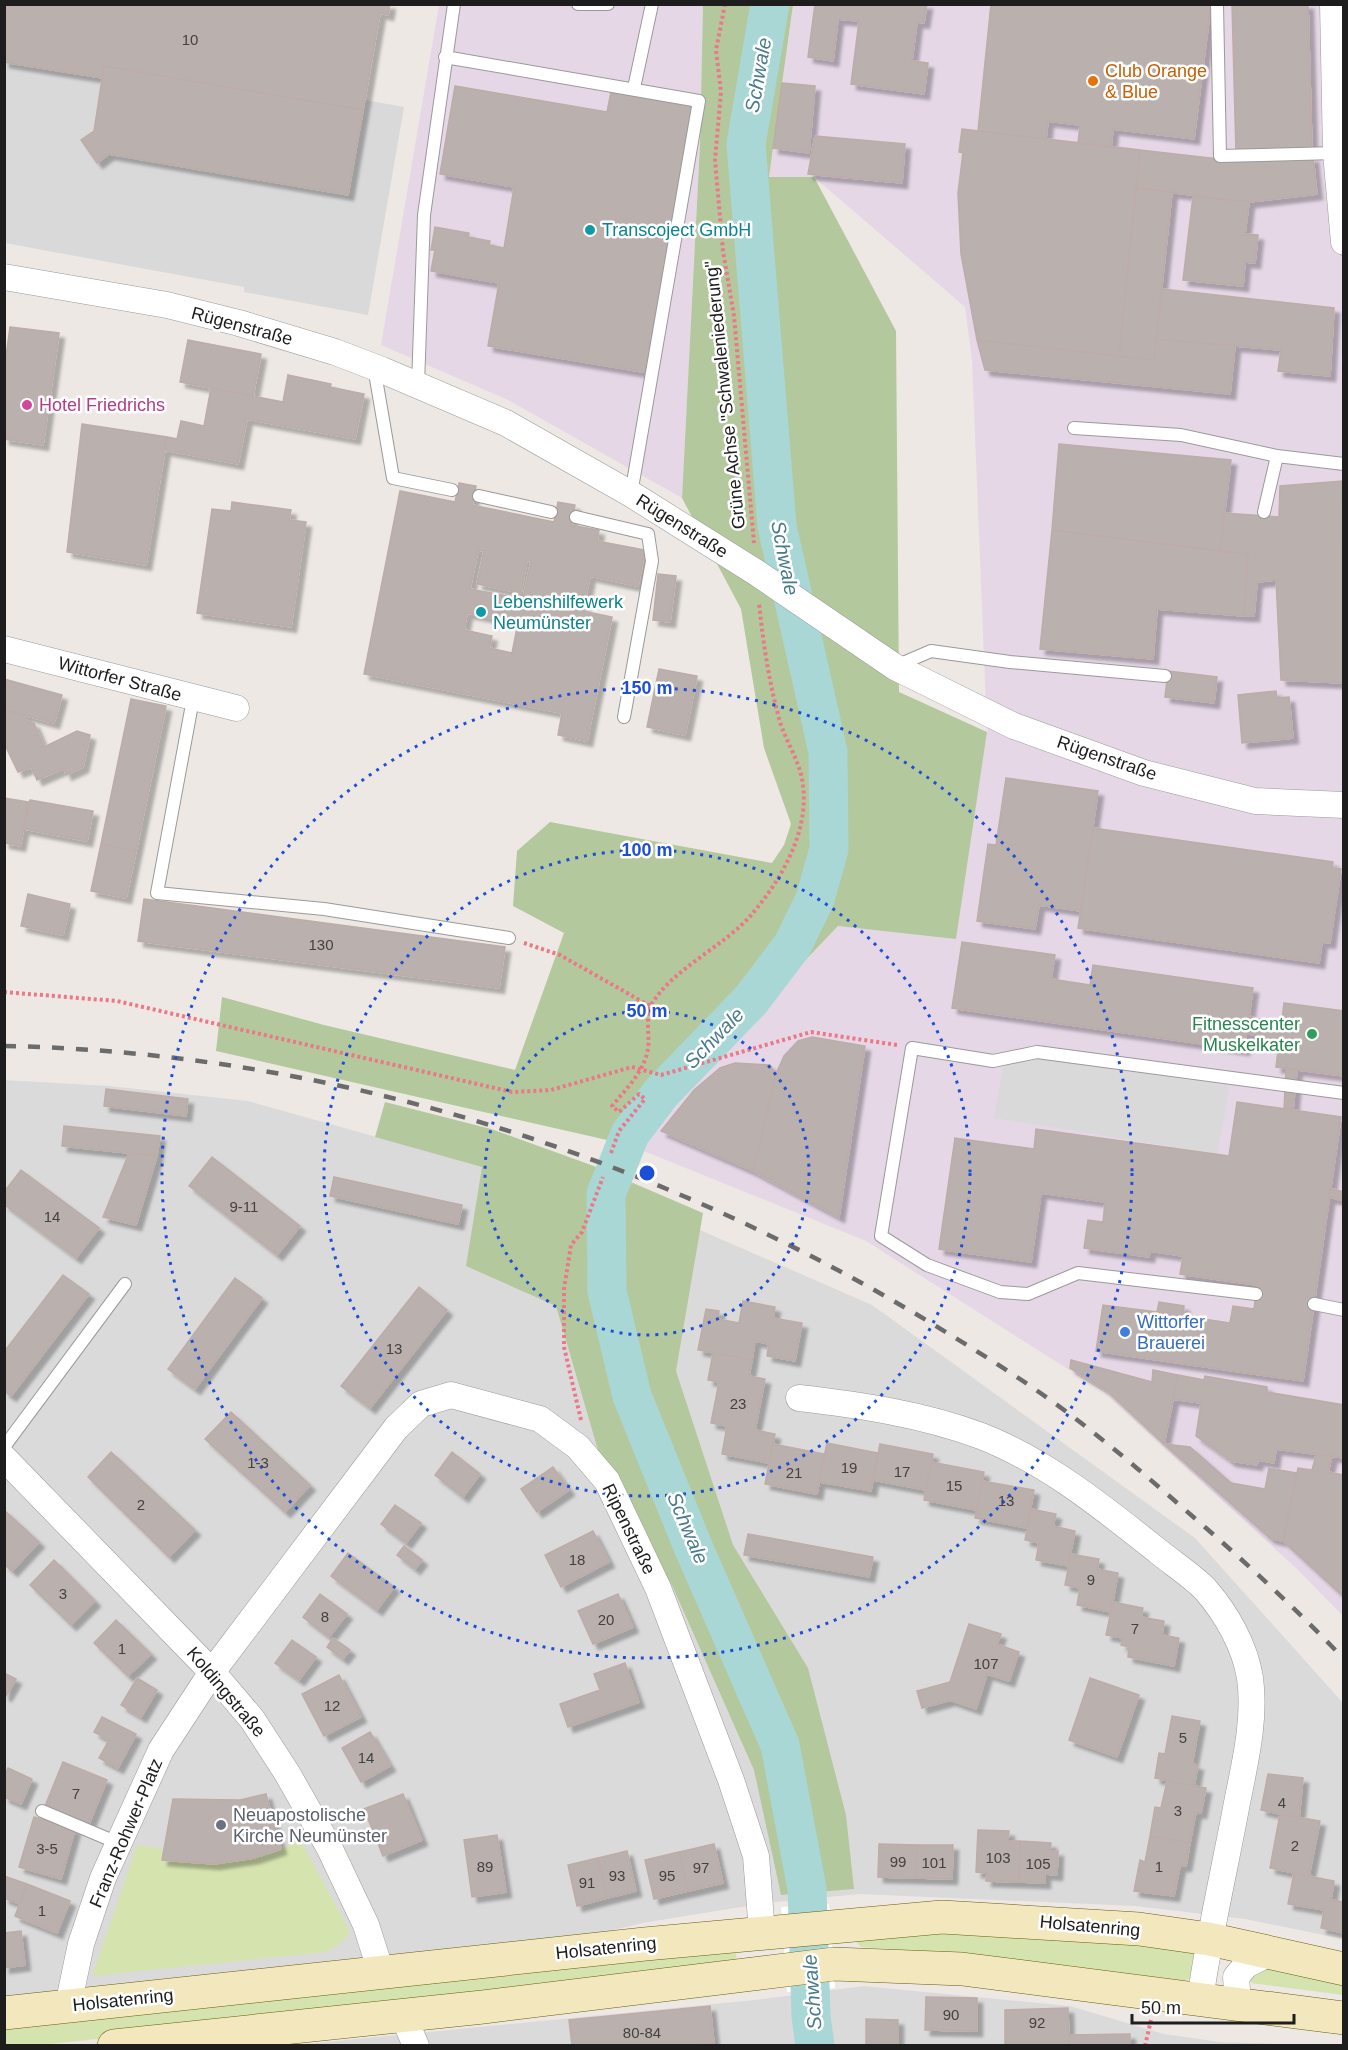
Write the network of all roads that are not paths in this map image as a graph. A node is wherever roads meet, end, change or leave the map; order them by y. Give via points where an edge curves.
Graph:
1 (454, 4) edge
2 (578, 4) edge
3 (608, 4) edge
4 (652, 4) edge
5 (1217, 4) edge
6 (1332, 4) edge
7 (446, 57) junction
8 (634, 88) junction
9 (1336, 153) junction
10 (1344, 242) edge
11 (4, 277) edge
12 (374, 367) junction
13 (418, 385) junction
14 (1074, 428) dead end
15 (1277, 456) junction
16 (1344, 464) edge
17 (452, 490) dead end
18 (631, 494) junction
19 (479, 496) dead end
20 (551, 512) dead end
21 (1264, 512) dead end
22 (576, 517) dead end
23 (668, 518) junction
24 (648, 534) junction
25 (4, 649) edge
26 (895, 667) junction
27 (1165, 676) dead end
28 (192, 699) junction
29 (236, 708) dead end
30 (624, 717) dead end
31 (1344, 805) edge
32 (509, 938) road end
33 (1344, 1093) edge
34 (125, 1284) dead end
35 (1256, 1294) dead end
36 (1314, 1304) dead end
37 (1344, 1310) edge
38 (799, 1398) dead end
39 (4, 1447) edge
40 (5, 1459) edge
41 (212, 1672) junction
42 (42, 1811) dead end
43 (118, 1842) junction
44 (772, 1932) junction
45 (1209, 1939) junction
46 (1268, 1954) junction
47 (1344, 1969) edge
48 (381, 1972) junction
49 (1200, 2000) junction
50 (1238, 2004) junction
51 (68, 2006) junction
52 (4, 2013) edge
53 (403, 2014) junction
54 (1344, 2018) edge
55 (114, 2046) edge
56 (416, 2046) edge

1 - 7 lane
2 - 3 lane
4 - 8 lane
5 - 9 lane via 1220,156
6 - 9 street
7 - 8 lane
7 - 13 lane via 424,215
8 - 18 lane via 699,101
9 - 10 street
11 - 12 street, Rügenstraße via 167,305 229,320
12 - 13 street, Rügenstraße
12 - 17 lane via 393,478
13 - 18 street, Rügenstraße via 506,423
14 - 15 lane via 1181,435
15 - 16 lane
15 - 21 lane
18 - 23 street, Rügenstraße
19 - 20 lane
22 - 24 lane
23 - 24 lane
23 - 26 street, Rügenstraße
24 - 30 lane via 652,561
25 - 28 street, Wittorfer Straße
26 - 27 lane via 931,651
26 - 31 street, Rügenstraße via 1014,726 1144,773 1256,801
28 - 29 street, Wittorfer Straße
28 - 32 lane via 158,892 324,909
33 - 35 lane via 1036,1052 993,1061 912,1048 881,1236 927,1265 1000,1292 1028,1294 1078,1273
34 - 39 lane
36 - 37 lane
38 - 45 street via 927,1420 1001,1445 1052,1474 1123,1523 1204,1589 1226,1617 1250,1677 1252,1710
40 - 41 street, Koldingstraße
41 - 43 street, Franz-Rohwer-Platz via 161,1750
41 - 44 street, Ripenstraße via 396,1428 422,1404 452,1395 540,1419 578,1448 607,1480 658,1588 731,1780 756,1856
41 - 48 street, Koldingstraße via 252,1719 318,1829 366,1925
42 - 43 lane
43 - 51 street, Franz-Rohwer-Platz via 81,1944
44 - 45 main road, Holsatenring via 942,1917 1128,1928
44 - 48 main road, Holsatenring
45 - 46 main road, Holsatenring
45 - 49 street
46 - 47 main road, Holsatenring
46 - 50 street via 1246,1965 1236,1977
48 - 51 main road, Holsatenring
49 - 50 main road
49 - 53 main road via 962,1969 834,1964
50 - 54 main road
51 - 52 main road, Holsatenring
53 - 55 main road
53 - 56 street

